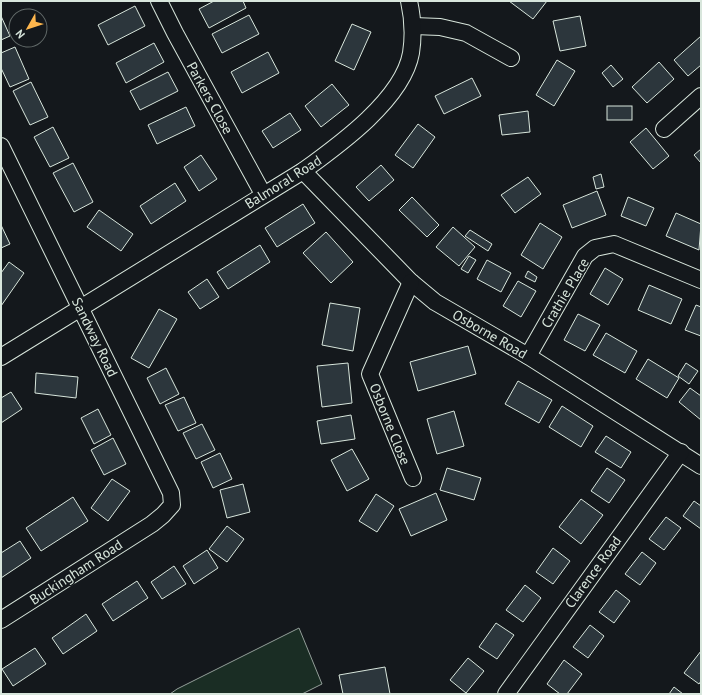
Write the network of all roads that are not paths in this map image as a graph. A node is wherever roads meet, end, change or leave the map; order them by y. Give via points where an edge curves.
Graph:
1 (159, 1) edge
2 (409, 1) edge
3 (414, 26) junction
4 (511, 58) dead end
5 (701, 96) edge
6 (664, 129) dead end
7 (1, 146) edge
8 (304, 171) junction
9 (263, 194) junction
10 (701, 280) edge
11 (411, 282) junction
12 (80, 308) junction
13 (528, 356) junction
14 (1, 357) edge
15 (681, 452) junction
16 (701, 466) edge
17 (413, 478) dead end
18 (152, 524) joint
19 (1, 620) edge
20 (506, 694) edge

1 - 9 street, Parkers Close
2 - 3 street, Balmoral Road
3 - 4 street via 466,33
3 - 8 street, Balmoral Road via 411,54 403,77 369,118 347,139
5 - 6 street
7 - 12 street, Sandway Road
8 - 9 street, Balmoral Road
8 - 11 street, Osborne Road
9 - 12 street, Balmoral Road
10 - 13 street, Crathie Place via 614,244 595,248 585,256
11 - 13 street, Osborne Road via 435,302
11 - 17 street, Osborne Close via 370,374
12 - 14 street, Balmoral Road
12 - 18 street, Sandway Road via 172,493 172,505
13 - 15 street, Osborne Road
15 - 16 street, Osborne Road
15 - 20 street, Clarence Road
18 - 19 street, Buckingham Road

